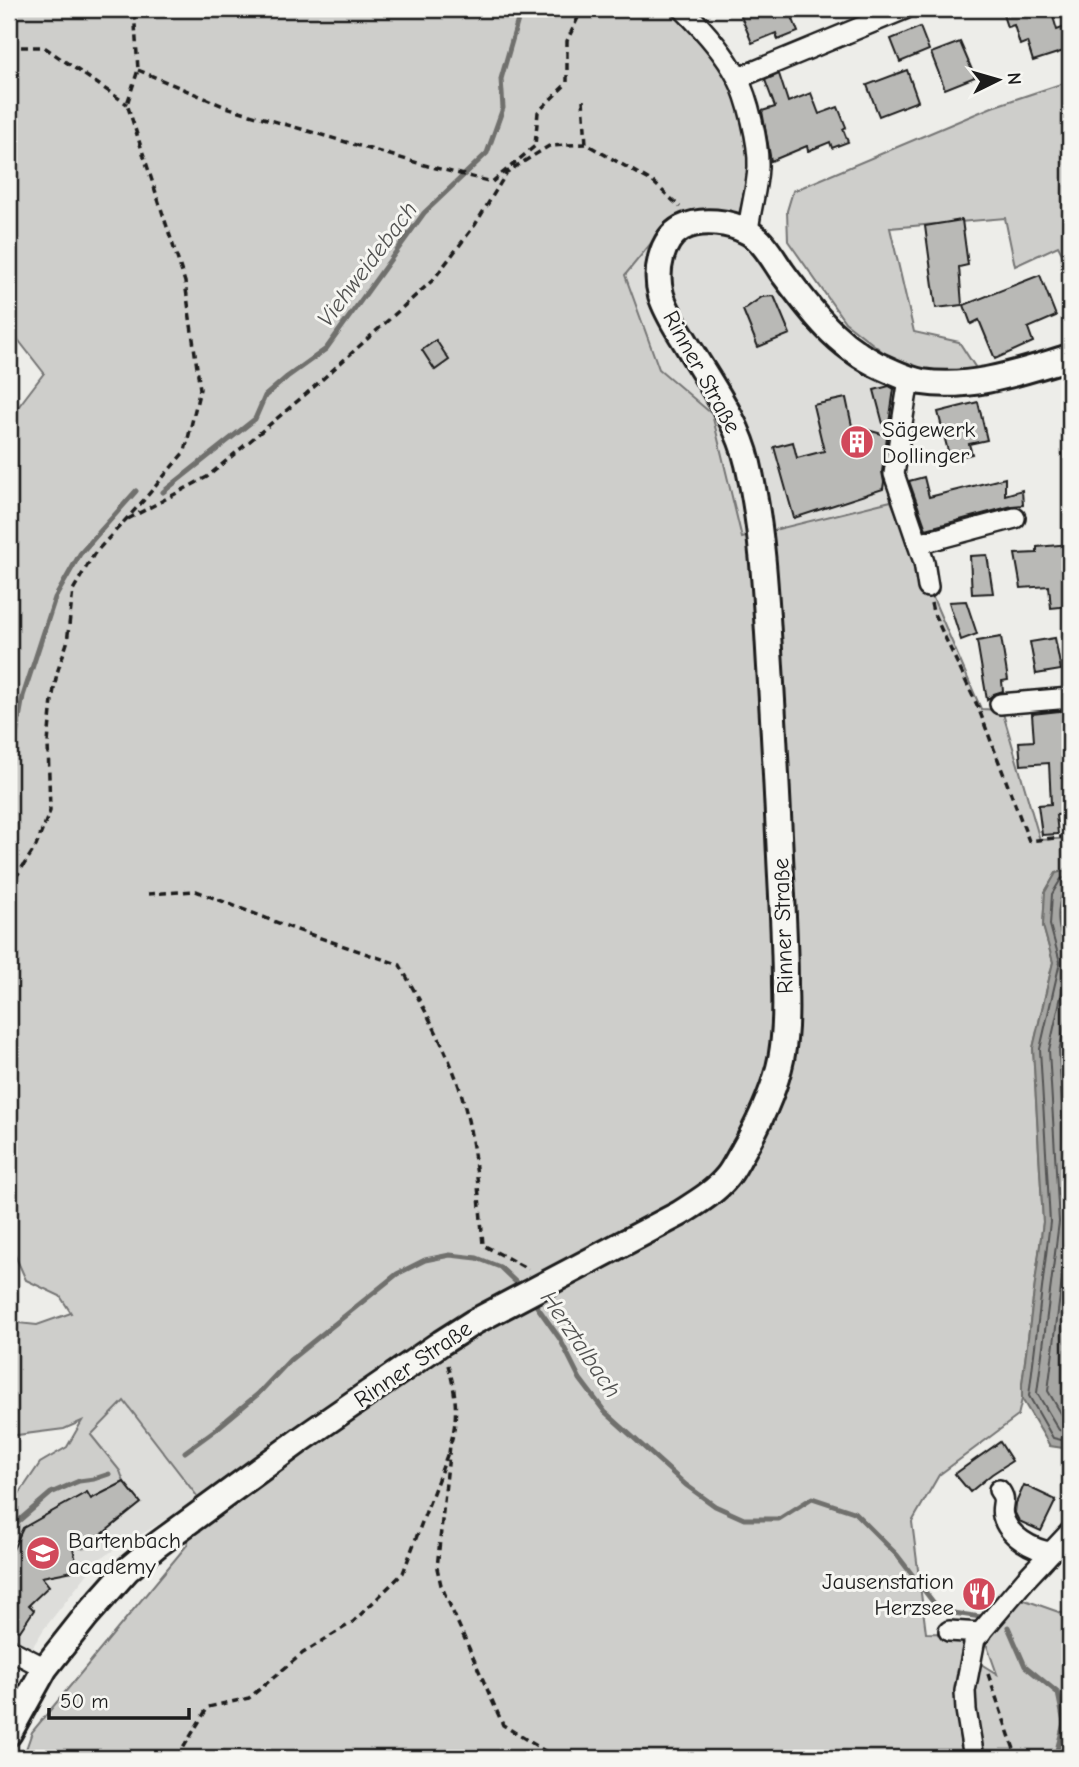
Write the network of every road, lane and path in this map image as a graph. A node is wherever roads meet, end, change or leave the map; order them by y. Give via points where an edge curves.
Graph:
1 (134, 9) edge
2 (582, 9) edge
3 (905, 9) edge
4 (1060, 9) edge
5 (693, 12) edge
6 (1070, 22) edge
7 (9, 47) edge
8 (138, 70) junction
9 (738, 78) junction
10 (583, 100) dead end
11 (127, 104) junction
12 (586, 144) junction
13 (696, 223) junction
14 (748, 232) junction
15 (1070, 357) edge
16 (909, 379) junction
17 (1015, 517) dead end
18 (124, 521) junction
19 (918, 544) junction
20 (928, 587) joint
21 (1070, 698) edge
22 (1000, 704) dead end
23 (1070, 836) edge
24 (9, 888) edge
25 (148, 894) dead end
26 (545, 1284) junction
27 (441, 1343) junction
28 (450, 1445) junction
29 (999, 1490) dead end
30 (1070, 1532) edge
31 (1051, 1552) junction
32 (949, 1631) dead end
33 (981, 1633) junction
34 (9, 1650) edge
35 (45, 1668) junction
36 (988, 1675) dead end
37 (9, 1733) edge
38 (178, 1758) edge
39 (556, 1758) edge
40 (974, 1758) edge
41 (1017, 1758) edge

1 - 8 path
2 - 8 path via 566,41 567,83 538,112 535,146 492,182 226,107
3 - 9 street
4 - 6 path
5 - 9 street
7 - 11 path via 44,47
8 - 11 path
9 - 14 street via 755,135 758,167
10 - 12 path
11 - 18 path via 185,282 200,389 185,451
12 - 13 path via 653,182
12 - 18 path via 549,146 507,172 475,225 433,280 207,477
13 - 14 main road via 727,224
13 - 26 main road, Rinner Straße via 672,235 660,261 659,278 671,319 730,418 747,458 755,498 765,575 786,1028 779,1068 761,1120 728,1176 679,1214
14 - 16 main road via 831,333 851,351
15 - 16 main road via 991,379
16 - 19 street via 894,474
17 - 19 street
18 - 24 path via 94,554 73,590 67,643 52,700 50,811 36,846
19 - 20 street
20 - 23 path via 933,612 978,707 1029,841
21 - 22 street
25 - 26 path via 196,891 400,965 439,1036 462,1095 478,1172 483,1245
26 - 27 main road, Rinner Straße
27 - 28 path via 456,1402
27 - 35 main road, Rinner Straße via 157,1545 127,1570
28 - 38 path via 403,1573 353,1622 303,1653 249,1698 208,1707
28 - 39 path via 437,1568 441,1586 503,1725
29 - 31 street via 1003,1517 1013,1532 1032,1547
30 - 31 street
31 - 33 street
32 - 33 street
33 - 40 street via 975,1639 965,1691
34 - 35 street
35 - 37 main road, Rinner Straße
36 - 41 path

